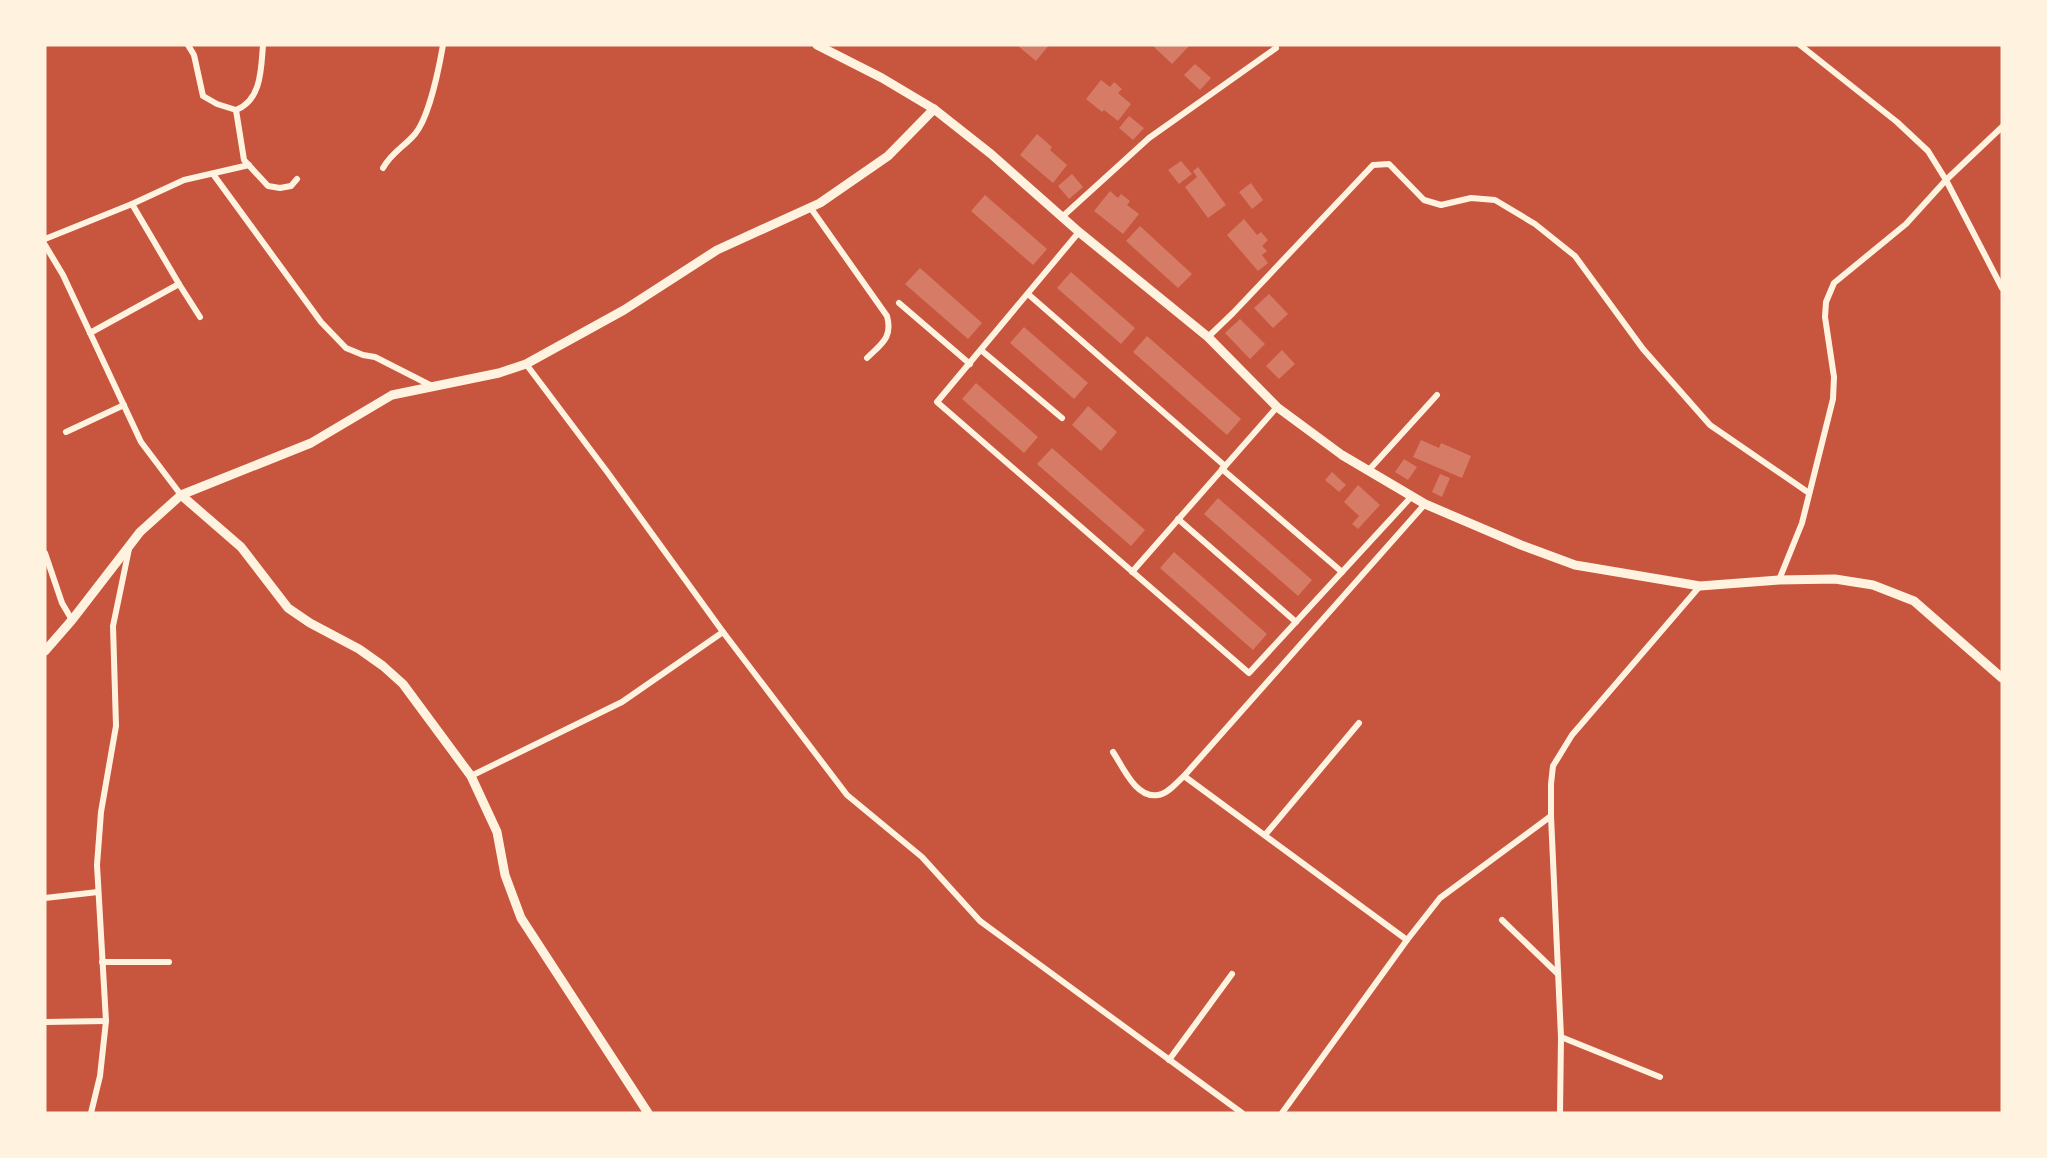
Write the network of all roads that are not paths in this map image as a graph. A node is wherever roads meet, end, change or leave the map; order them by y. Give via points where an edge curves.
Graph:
1 (188, 45) edge
2 (263, 45) edge
3 (443, 45) edge
4 (817, 45) edge
5 (1800, 45) edge
6 (1276, 48) dead end
7 (933, 109) junction
8 (236, 110) junction
9 (2002, 127) edge
10 (249, 165) junction
11 (383, 168) dead end
12 (213, 174) junction
13 (297, 180) dead end
14 (1946, 180) junction
15 (132, 204) junction
16 (810, 207) junction
17 (1062, 217) junction
18 (1079, 232) junction
19 (45, 239) edge
20 (45, 245) edge
21 (179, 284) junction
22 (2002, 288) edge
23 (1028, 294) junction
24 (899, 303) dead end
25 (200, 316) dead end
26 (90, 333) junction
27 (1208, 338) junction
28 (981, 350) junction
29 (867, 358) dead end
30 (526, 364) junction
31 (970, 364) junction
32 (433, 386) junction
33 (1437, 395) dead end
34 (124, 405) junction
35 (1277, 406) junction
36 (1062, 418) dead end
37 (66, 432) dead end
38 (1224, 467) junction
39 (1368, 471) junction
40 (1809, 493) junction
41 (181, 495) junction
42 (1412, 496) junction
43 (1425, 504) junction
44 (1178, 519) junction
45 (130, 545) junction
46 (45, 553) edge
47 (1132, 572) junction
48 (1342, 572) junction
49 (1779, 580) junction
50 (1700, 586) junction
51 (72, 620) junction
52 (1296, 622) junction
53 (723, 632) junction
54 (45, 651) edge
55 (2002, 678) edge
56 (1359, 723) dead end
57 (1113, 752) dead end
58 (471, 776) junction
59 (1184, 776) junction
60 (1551, 816) junction
61 (1265, 835) junction
62 (98, 892) junction
63 (45, 898) edge
64 (1502, 920) dead end
65 (1407, 940) junction
66 (102, 962) junction
67 (169, 962) dead end
68 (1232, 974) dead end
69 (1559, 975) junction
70 (106, 1021) junction
71 (45, 1022) edge
72 (1561, 1036) junction
73 (1169, 1060) junction
74 (1660, 1077) dead end
75 (91, 1113) edge
76 (648, 1113) edge
77 (1242, 1113) edge
78 (1282, 1113) edge
79 (1560, 1113) edge

1 - 8 street via 203,96
2 - 8 street via 260,83 245,107
3 - 11 street via 421,124 389,156
4 - 7 street
5 - 14 street via 1897,122 1928,151
6 - 17 street via 1149,138
7 - 16 street via 888,156
7 - 17 street via 991,153
8 - 10 street via 244,160
9 - 14 street
10 - 12 street
10 - 13 street via 268,186 291,186
12 - 15 street via 184,180
12 - 32 street via 321,322 345,348 375,357
14 - 22 street
14 - 40 street via 1906,224 1834,283 1825,317 1834,377 1833,399
15 - 19 street
15 - 21 street
16 - 29 street via 886,316 890,328 886,338
16 - 30 street via 717,250 624,310
17 - 18 street
18 - 23 street
18 - 27 street
20 - 26 street
21 - 25 street
21 - 26 street
23 - 28 street
23 - 38 street
24 - 31 street
26 - 34 street
27 - 35 street
27 - 40 street via 1372,165 1389,164 1425,200 1441,205 1471,198 1495,200 1535,224 1575,256 1644,349 1710,425
28 - 31 street
28 - 36 street
30 - 32 street
30 - 53 street
31 - 47 street via 937,402
32 - 41 street via 392,395 311,443
33 - 39 street
34 - 37 street
34 - 41 street via 141,442
35 - 38 street
35 - 39 street
38 - 44 street
38 - 48 street
39 - 42 street
40 - 49 street via 1802,523
41 - 45 street
41 - 58 street via 241,547 288,608 359,649 403,684
42 - 43 street
42 - 48 street
43 - 50 street via 1575,565
43 - 59 street
44 - 47 street
44 - 52 street
45 - 51 street
45 - 62 street via 113,626 116,726 101,812
46 - 51 street
47 - 52 street via 1249,673
48 - 52 street
49 - 50 street
49 - 55 street via 1835,579 1873,585 1914,601
50 - 60 street via 1572,735 1553,766
51 - 54 street
53 - 58 street via 622,702
53 - 73 street via 846,795 922,857 980,921
56 - 61 street
57 - 59 street via 1133,784 1144,793 1158,795
58 - 76 street via 497,832 505,875 521,918
59 - 61 street
60 - 65 street via 1440,898
60 - 69 street
61 - 65 street
62 - 63 street
62 - 66 street
64 - 69 street
65 - 78 street
66 - 67 street
66 - 70 street
68 - 73 street
69 - 72 street
70 - 71 street
70 - 75 street
72 - 74 street
72 - 79 street
73 - 77 street

